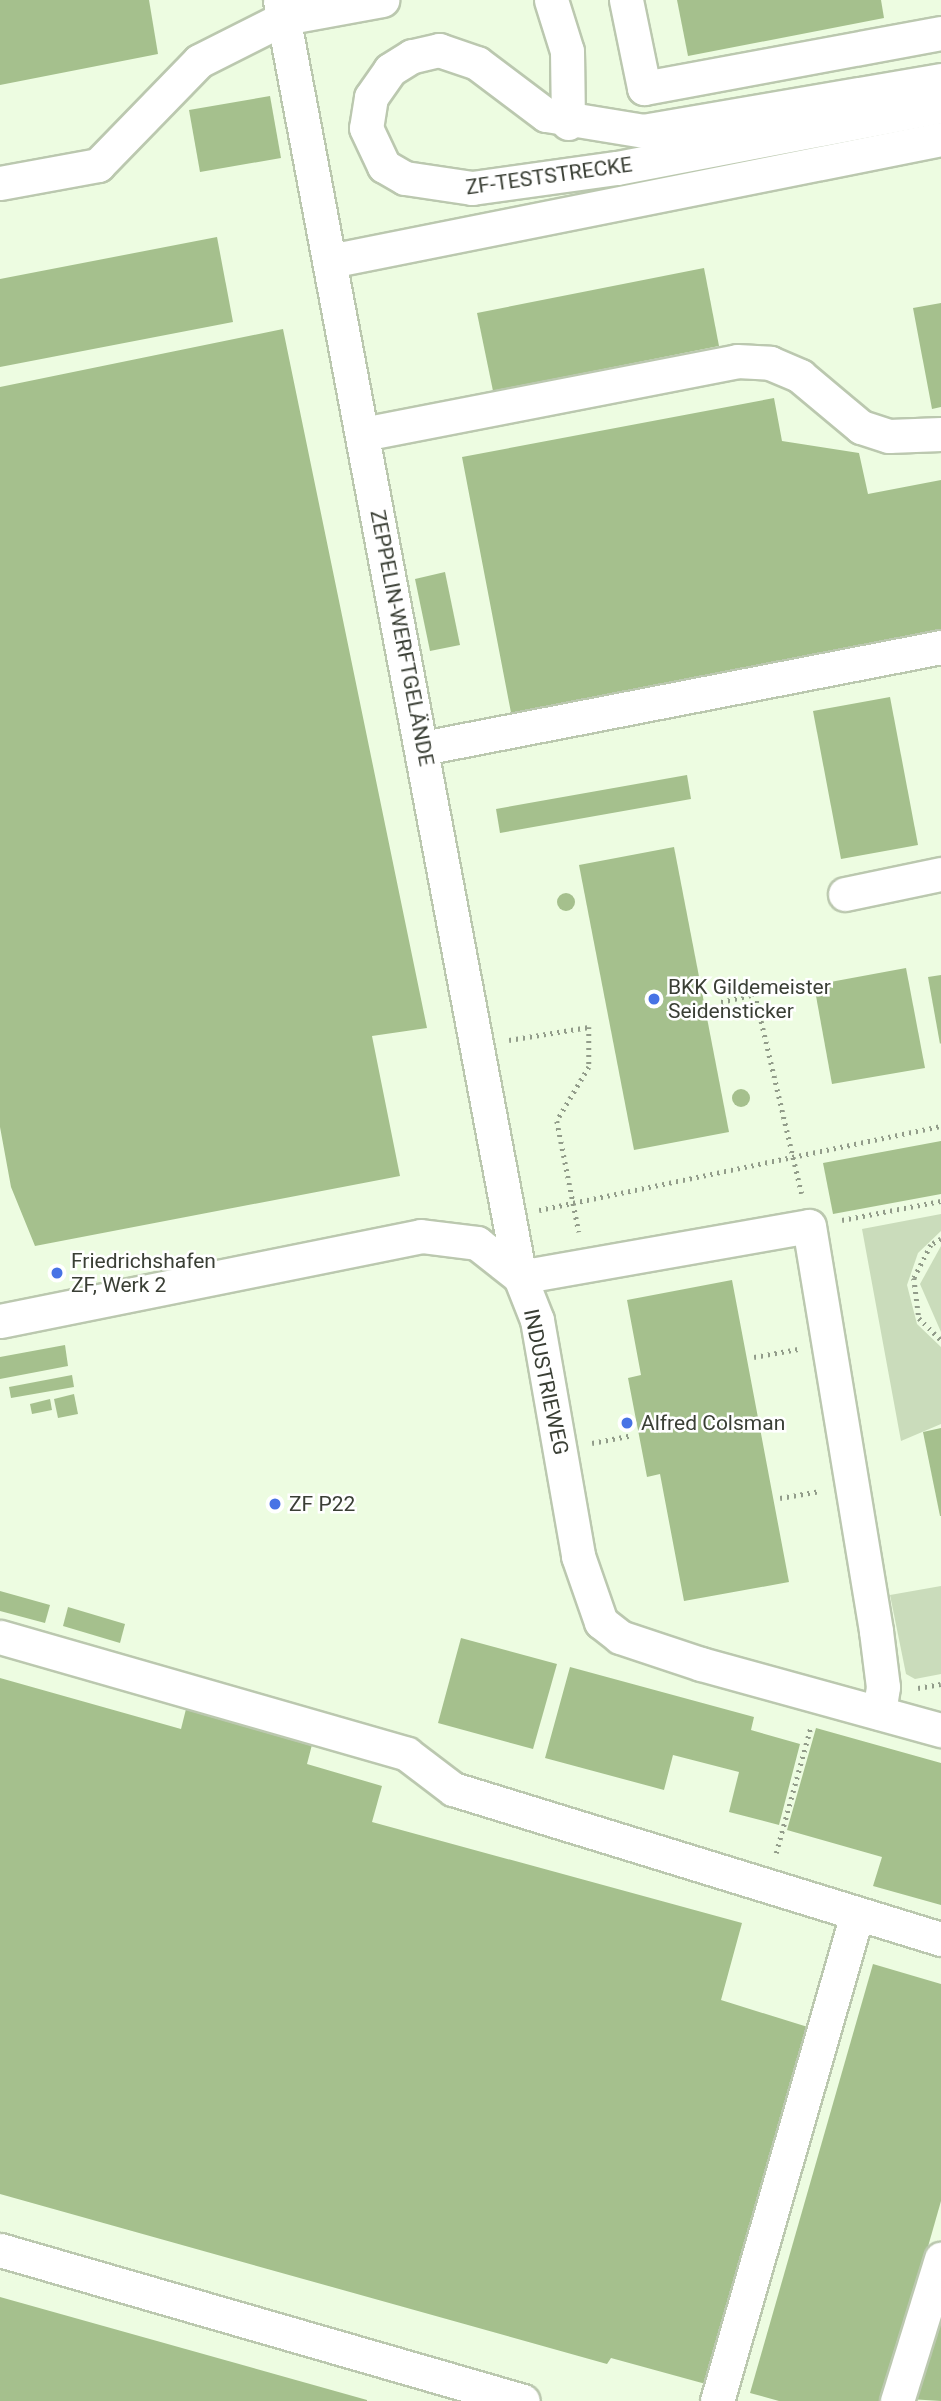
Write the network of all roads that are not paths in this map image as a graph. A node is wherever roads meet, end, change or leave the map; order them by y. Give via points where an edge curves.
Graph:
1 (382, 0) edge
2 (551, 0) edge
3 (626, 0) edge
4 (282, 9) edge
5 (941, 33) edge
6 (941, 80) edge
7 (941, 106) edge
8 (568, 123) junction
9 (941, 139) edge
10 (0, 183) edge
11 (330, 261) junction
12 (363, 434) junction
13 (941, 434) edge
14 (941, 648) edge
15 (424, 748) junction
16 (941, 874) edge
17 (845, 894) dead end
18 (520, 1277) junction
19 (0, 1321) edge
20 (0, 1637) edge
21 (879, 1713) junction
22 (941, 1730) edge
23 (857, 1914) junction
24 (941, 1939) edge
25 (0, 2250) edge
26 (941, 2259) edge
27 (523, 2401) edge
28 (717, 2401) edge
29 (897, 2401) edge

1 - 4 street
2 - 8 street via 567,51
3 - 5 street via 644,88
4 - 10 street via 199,61 98,165
4 - 11 street, ZEPPELIN-WERFTGELÄNDE
6 - 8 street, ZF-TESTSTRECKE via 674,131
7 - 8 street, ZF-TESTSTRECKE via 617,168 472,188 405,178 384,166 366,128 371,97 390,71 412,56 439,50 469,58 526,104
9 - 11 street
11 - 12 street, ZEPPELIN-WERFTGELÄNDE
12 - 13 street via 737,361 770,363 800,376 860,427 889,436
12 - 15 street, ZEPPELIN-WERFTGELÄNDE
14 - 15 street
15 - 18 street, ZEPPELIN-WERFTGELÄNDE
16 - 17 street
18 - 19 street via 477,1243 421,1236
18 - 21 street, INDUSTRIEWEG via 537,1320 578,1556 601,1622 631,1641
18 - 21 street via 809,1226 876,1631
20 - 23 street via 407,1754 453,1788
21 - 22 street, INDUSTRIEWEG
23 - 24 street
23 - 28 street
25 - 27 street
26 - 29 street

